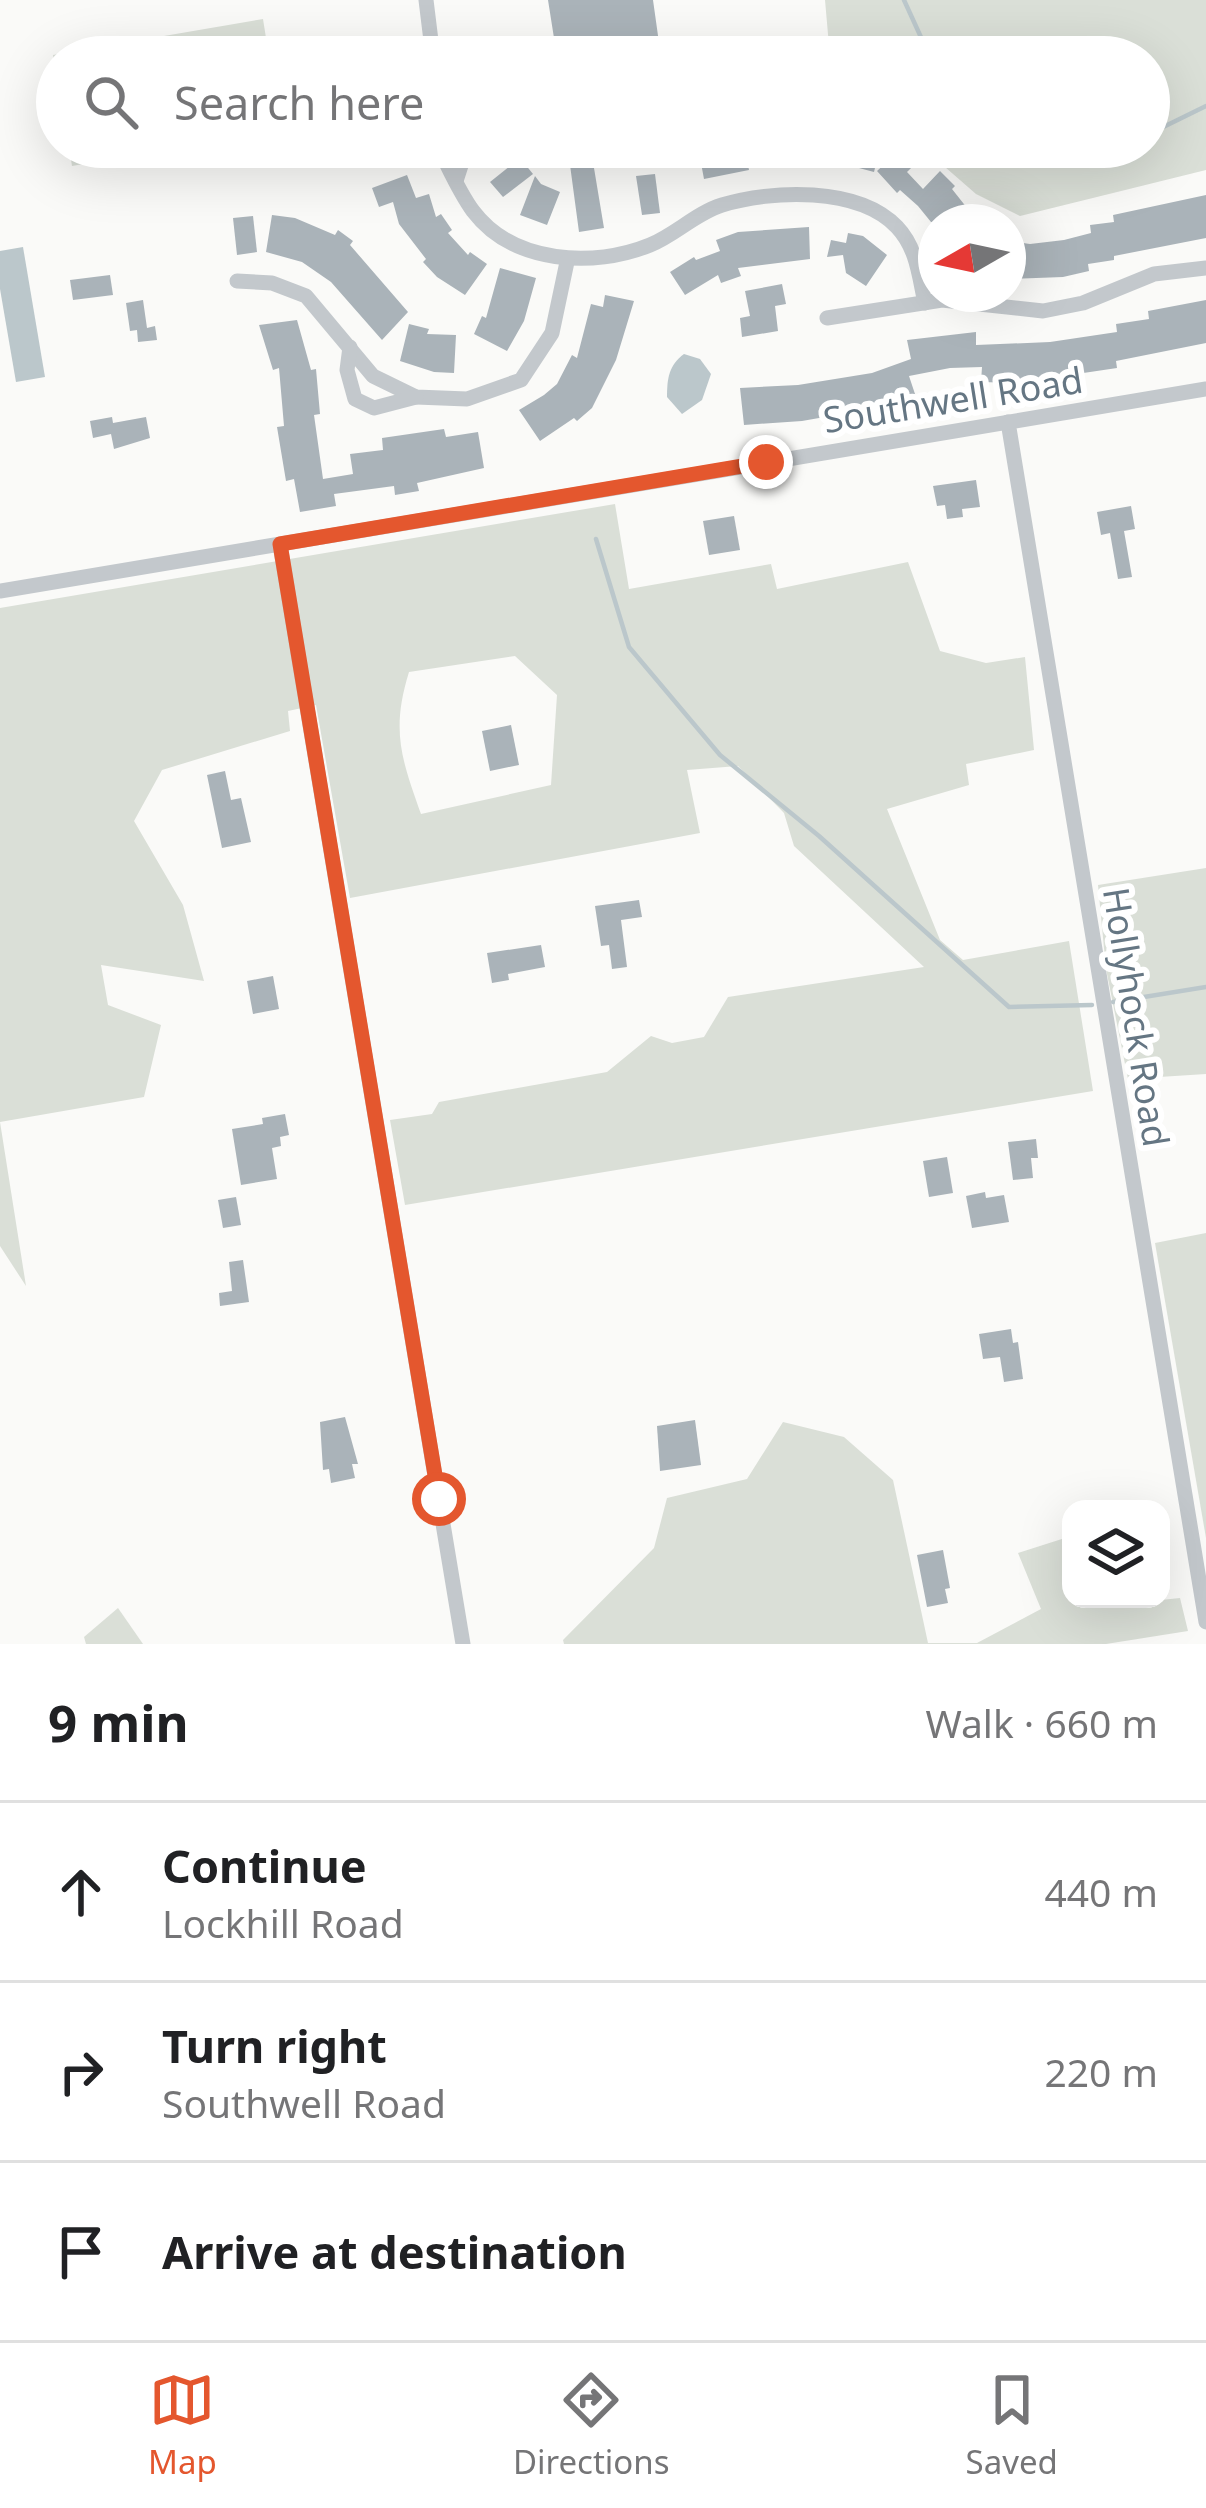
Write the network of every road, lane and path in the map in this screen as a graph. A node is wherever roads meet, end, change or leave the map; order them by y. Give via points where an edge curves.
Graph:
1 (426, 0) edge
2 (432, 36) edge
3 (449, 168) edge
4 (460, 168) edge
5 (456, 181) junction
6 (567, 262) junction
7 (1206, 268) edge
8 (918, 269) edge
9 (237, 281) dead end
10 (918, 304) edge
11 (1026, 308) edge
12 (826, 318) dead end
13 (350, 347) junction
14 (1206, 388) edge
15 (416, 397) junction
16 (1008, 422) junction
17 (280, 544) junction
18 (0, 592) edge
19 (1206, 1622) edge
20 (463, 1644) edge

1 - 2 street
3 - 5 street
4 - 5 street
5 - 6 street via 496,233
6 - 8 street via 648,246 719,205 826,194 895,224
6 - 15 street via 552,333 521,380 467,399
7 - 11 street via 1154,274 1083,303
9 - 13 street via 306,296
10 - 12 street
13 - 15 street via 374,376
13 - 15 street via 355,399 374,408
14 - 16 street, Southwell Road
16 - 17 street, Southwell Road
16 - 19 street, Hollyhock Road
17 - 18 street, Southwell Road
17 - 20 street

